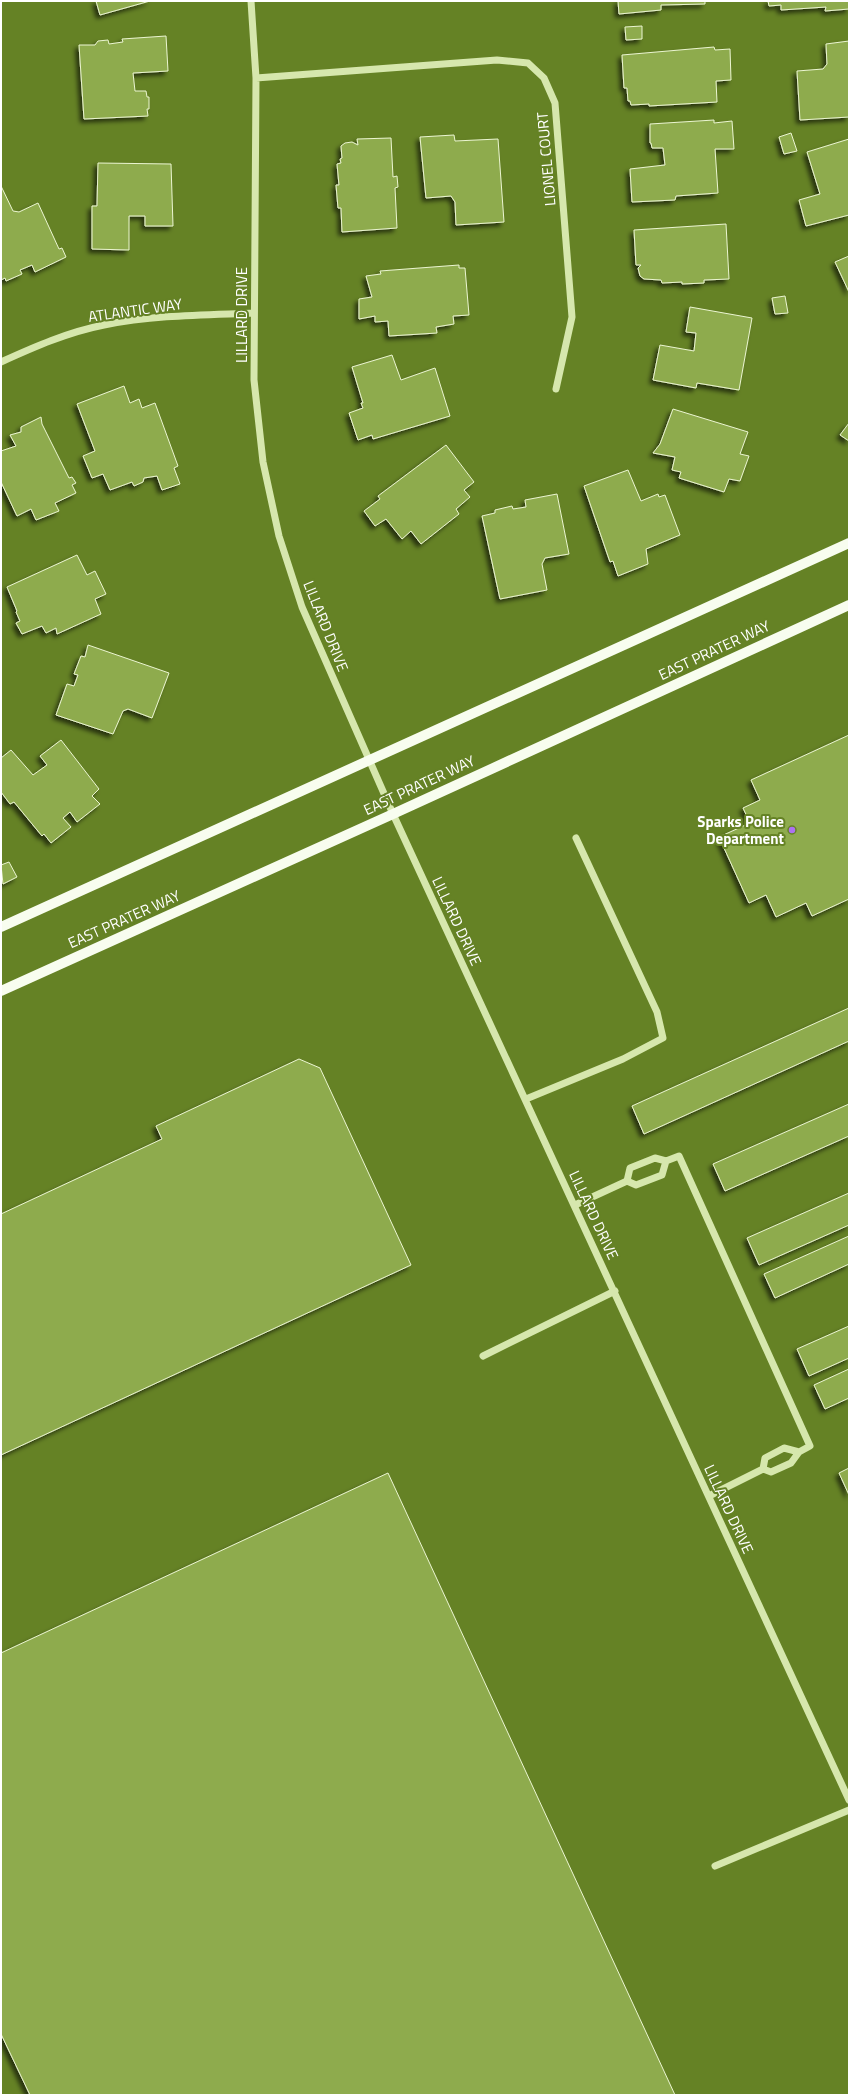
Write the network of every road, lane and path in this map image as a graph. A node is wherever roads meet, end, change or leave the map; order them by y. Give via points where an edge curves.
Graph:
1 (251, 1) edge
2 (256, 78) junction
3 (254, 313) junction
4 (1, 362) edge
5 (556, 389) dead end
6 (849, 543) edge
7 (849, 605) edge
8 (369, 759) junction
9 (393, 814) junction
10 (576, 838) dead end
11 (1, 927) edge
12 (1, 991) edge
13 (526, 1099) junction
14 (666, 1161) junction
15 (627, 1181) junction
16 (575, 1205) junction
17 (615, 1291) junction
18 (483, 1356) dead end
19 (799, 1452) junction
20 (763, 1469) junction
21 (709, 1496) junction
22 (849, 1800) edge
23 (849, 1810) edge
24 (715, 1866) dead end

1 - 2 street, LILLARD DRIVE
2 - 3 street, LILLARD DRIVE
2 - 5 street, LIONEL COURT via 497,60 528,63 544,78 555,102 572,316
3 - 4 street, ATLANTIC WAY via 164,316 103,325 44,342
3 - 8 street, LILLARD DRIVE via 254,380 263,462 279,536 302,607
6 - 8 main road
7 - 9 main road, EAST PRATER WAY
8 - 9 street, LILLARD DRIVE
8 - 11 main road
9 - 12 main road, EAST PRATER WAY
9 - 13 street, LILLARD DRIVE
10 - 13 street via 657,1012 663,1038 623,1058
13 - 16 street, LILLARD DRIVE
14 - 15 street via 654,1158 630,1168
14 - 15 street via 662,1175 636,1185
14 - 19 street via 679,1156 810,1446
15 - 16 street
16 - 17 street, LILLARD DRIVE
17 - 18 street
17 - 21 street, LILLARD DRIVE
19 - 20 street via 791,1463 771,1472
19 - 20 street via 784,1448 765,1458
20 - 21 street
21 - 22 street, LILLARD DRIVE
23 - 24 street

